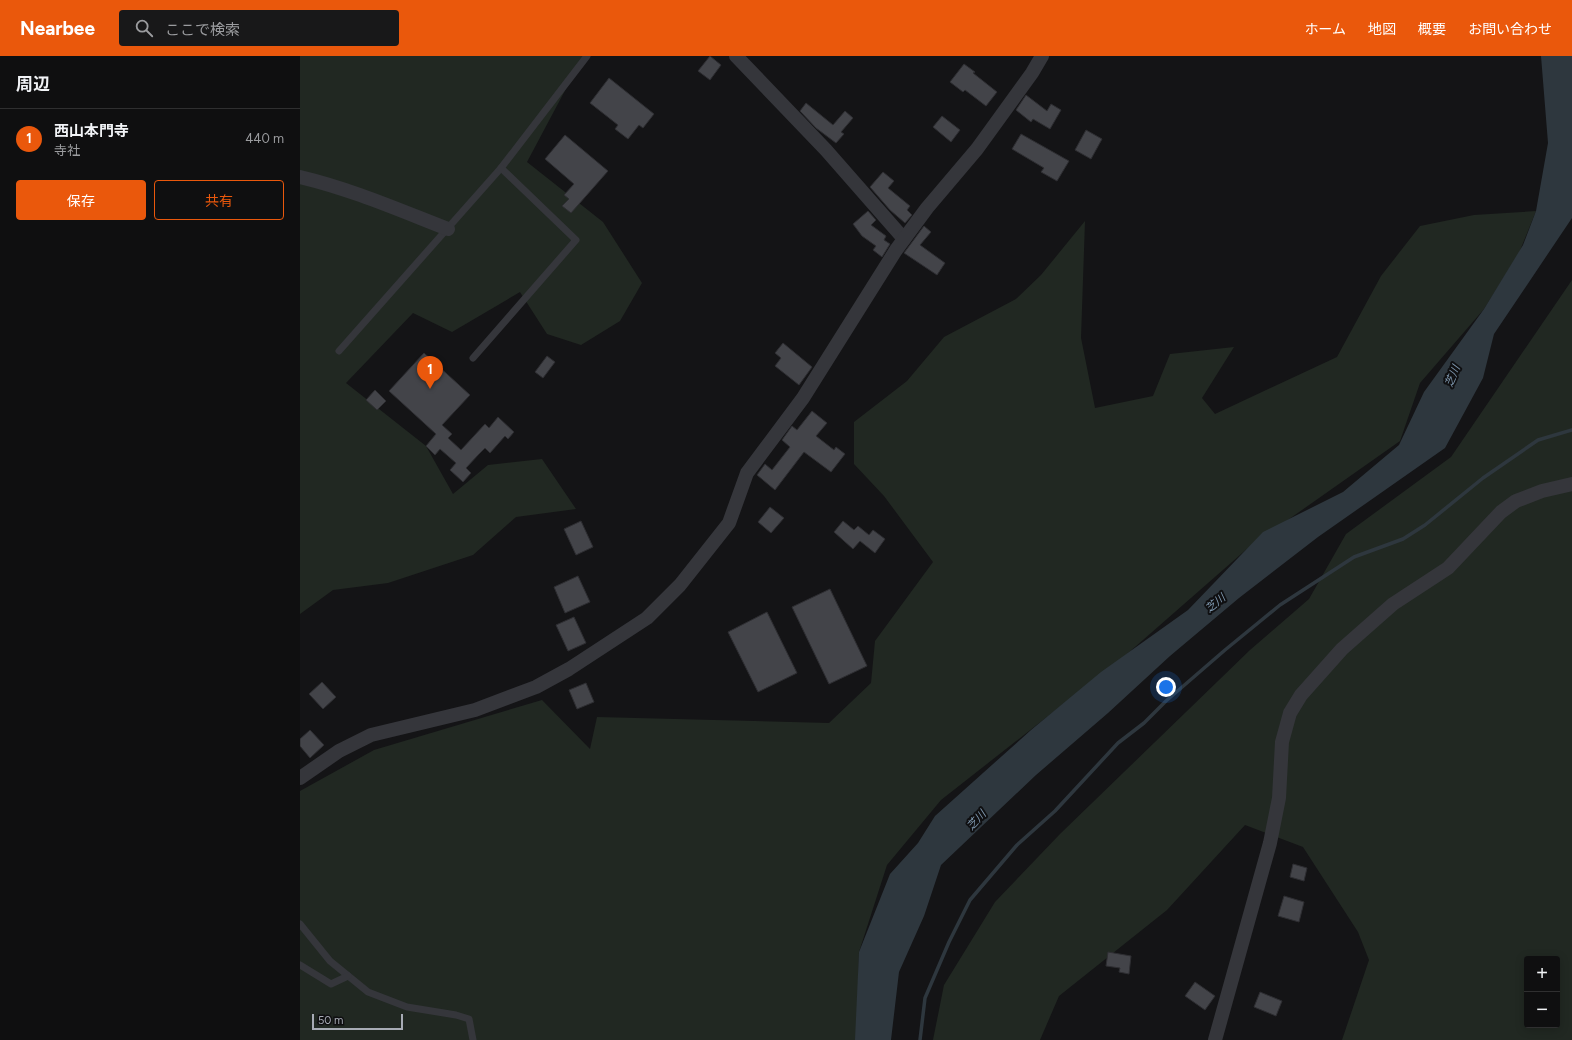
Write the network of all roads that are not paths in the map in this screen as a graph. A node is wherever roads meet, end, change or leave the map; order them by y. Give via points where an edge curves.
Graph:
1 (587, 56) edge
2 (736, 56) edge
3 (1042, 56) edge
4 (501, 168) junction
5 (300, 177) edge
6 (448, 229) junction
7 (904, 239) junction
8 (339, 351) dead end
9 (474, 358) dead end
10 (1572, 484) edge
11 (300, 778) edge
12 (300, 924) edge
13 (300, 965) edge
14 (348, 976) junction
15 (473, 1040) edge
16 (1215, 1040) edge

1 - 4 lane
2 - 7 street via 826,150
3 - 7 street via 977,149
4 - 6 lane
4 - 9 lane via 576,240
5 - 6 street via 361,195
6 - 8 lane
7 - 11 street via 803,398 747,473 729,523 680,585 647,618 569,669 536,687 475,710 371,735 339,751
10 - 16 street via 1542,491 1516,501 1500,512 1448,568 1393,604 1342,650 1290,713 1282,742 1279,798 1270,844
12 - 14 lane via 330,961
13 - 14 lane via 331,984
14 - 15 lane via 368,992 407,1006 469,1019

